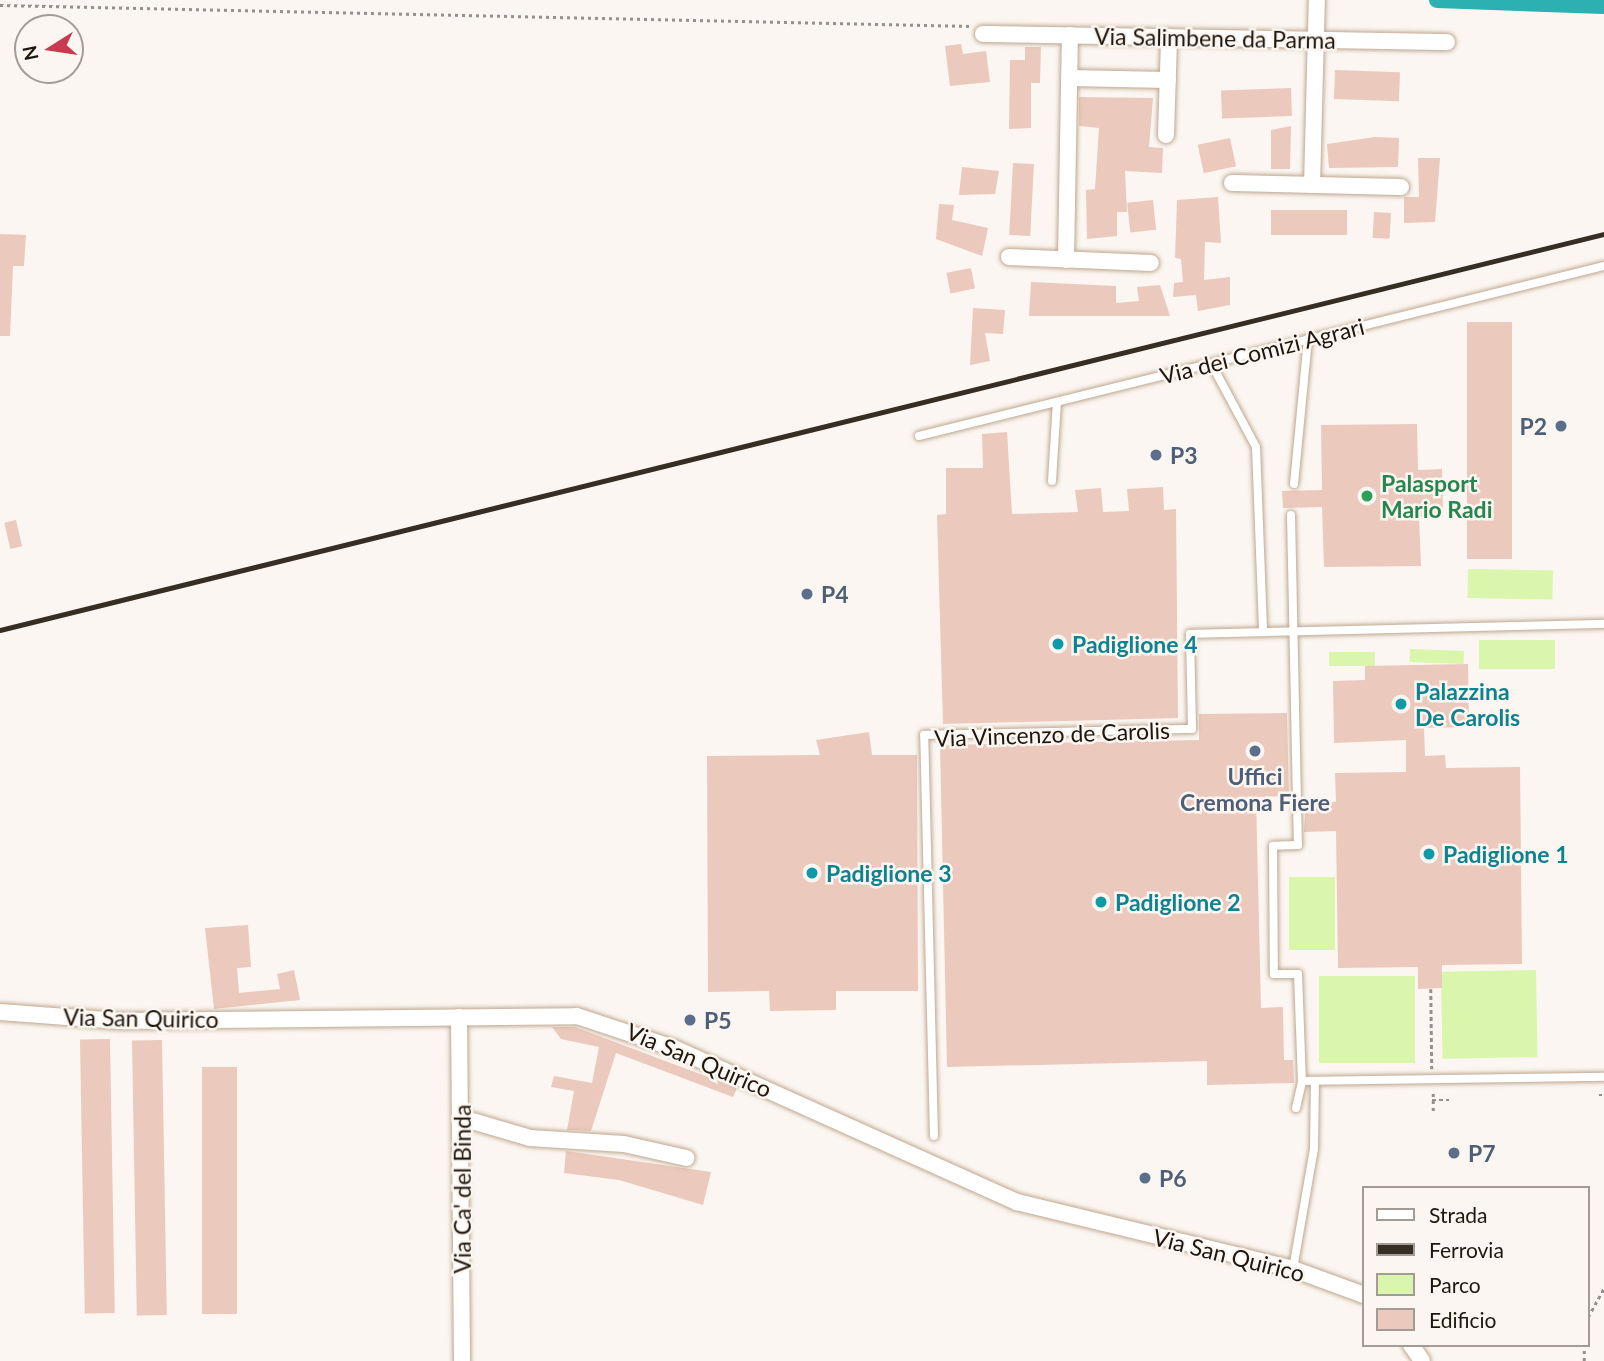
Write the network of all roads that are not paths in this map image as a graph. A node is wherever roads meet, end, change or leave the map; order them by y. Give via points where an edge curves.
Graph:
1 (1317, 0) edge
2 (1316, 32) junction
3 (983, 34) road end
4 (1070, 35) junction
5 (1169, 37) junction
6 (1447, 42) dead end
7 (1069, 78) junction
8 (1168, 80) junction
9 (1166, 135) dead end
10 (1232, 183) dead end
11 (1312, 184) junction
12 (1401, 187) dead end
13 (1009, 257) dead end
14 (1066, 260) junction
15 (1150, 263) dead end
16 (1604, 266) edge
17 (1308, 339) junction
18 (1212, 365) junction
19 (1057, 402) junction
20 (919, 436) dead end
21 (1052, 481) dead end
22 (1294, 484) dead end
23 (1291, 515) dead end
24 (1604, 624) edge
25 (1294, 631) junction
26 (1264, 632) junction
27 (0, 1012) edge
28 (459, 1017) junction
29 (1604, 1077) edge
30 (1315, 1081) junction
31 (1302, 1082) junction
32 (1296, 1108) dead end
33 (462, 1118) junction
34 (934, 1136) dead end
35 (686, 1158) dead end
36 (1293, 1269) junction
37 (1362, 1293) edge
38 (462, 1361) edge

1 - 2 street
2 - 5 street, Via Salimbene da Parma
2 - 6 street, Via Salimbene da Parma
2 - 11 street
3 - 4 street, Via Salimbene da Parma
4 - 5 street, Via Salimbene da Parma
4 - 7 street
5 - 8 street
7 - 8 street
7 - 14 street
8 - 9 street
10 - 11 street
11 - 12 street
13 - 14 street
14 - 15 street
16 - 17 lane, Via dei Comizi Agrari
17 - 18 lane, Via dei Comizi Agrari
17 - 22 lane
18 - 19 lane, Via dei Comizi Agrari
18 - 26 lane via 1256,447
19 - 20 lane, Via dei Comizi Agrari
19 - 21 lane
23 - 25 lane
24 - 25 lane, Via Vincenzo de Carolis
25 - 26 lane, Via Vincenzo de Carolis
25 - 31 lane via 1298,845 1273,846 1274,974 1298,974
26 - 34 lane, Via Vincenzo de Carolis via 1190,634 1192,729 924,735
27 - 28 street, Via San Quirico via 120,1021
28 - 33 street, Via Ca' del Binda
28 - 36 street, Via San Quirico via 560,1013 616,1024 1017,1202
29 - 30 lane
30 - 31 lane
30 - 36 lane via 1314,1149
31 - 32 lane
33 - 35 street via 530,1138 624,1144
33 - 38 street, Via Ca' del Binda
36 - 37 street, Via San Quirico

